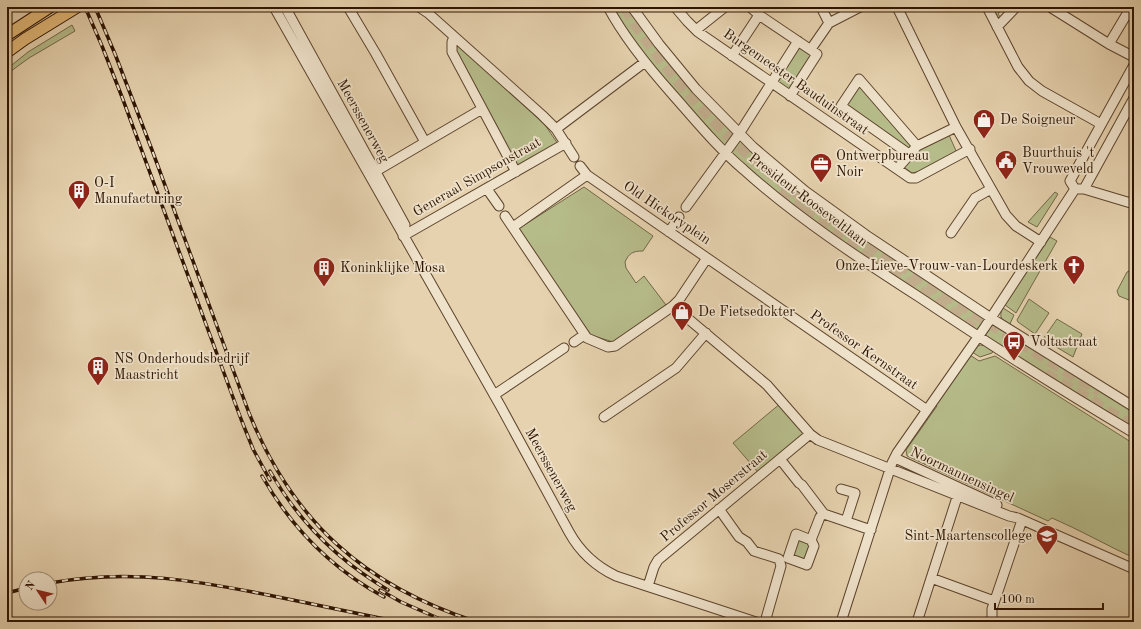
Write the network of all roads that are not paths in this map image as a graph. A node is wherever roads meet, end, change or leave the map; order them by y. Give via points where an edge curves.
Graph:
1 (50, 7) edge
2 (274, 7) edge
3 (285, 7) edge
4 (348, 7) edge
5 (419, 7) edge
6 (608, 7) edge
7 (632, 7) edge
8 (675, 7) edge
9 (725, 7) edge
10 (750, 7) edge
11 (821, 7) edge
12 (860, 7) edge
13 (897, 7) edge
14 (987, 7) edge
15 (1016, 7) edge
16 (1050, 7) edge
17 (1131, 7) edge
18 (76, 8) edge
19 (759, 15) junction
20 (288, 23) junction
21 (829, 23) junction
22 (997, 27) junction
23 (696, 30) junction
24 (7, 35) edge
25 (454, 37) junction
26 (798, 41) junction
27 (1109, 44) junction
28 (7, 52) edge
29 (814, 52) junction
30 (732, 56) junction
31 (1134, 57) edge
32 (645, 62) junction
33 (1134, 65) edge
34 (771, 83) junction
35 (790, 96) junction
36 (1134, 98) edge
37 (482, 109) junction
38 (1101, 124) junction
39 (956, 127) junction
40 (556, 129) junction
41 (739, 134) junction
42 (425, 142) junction
43 (566, 143) junction
44 (917, 146) junction
45 (970, 149) junction
46 (726, 153) junction
47 (909, 154) junction
48 (574, 156) dead end
49 (580, 166) dead end
50 (897, 169) junction
51 (516, 172) junction
52 (372, 174) junction
53 (587, 176) junction
54 (1076, 186) junction
55 (487, 189) junction
56 (991, 189) junction
57 (1134, 204) edge
58 (499, 206) dead end
59 (686, 207) dead end
60 (505, 216) dead end
61 (679, 217) dead end
62 (513, 227) junction
63 (669, 232) junction
64 (951, 233) dead end
65 (403, 236) junction
66 (1041, 242) junction
67 (707, 258) junction
68 (673, 306) junction
69 (991, 318) junction
70 (706, 334) junction
71 (584, 335) junction
72 (978, 336) junction
73 (574, 342) dead end
74 (564, 348) dead end
75 (494, 395) junction
76 (1134, 406) edge
77 (927, 410) junction
78 (604, 417) dead end
79 (1134, 433) edge
80 (810, 434) junction
81 (895, 458) junction
82 (780, 459) junction
83 (890, 470) junction
84 (841, 489) dead end
85 (959, 492) junction
86 (719, 510) junction
87 (824, 514) junction
88 (1020, 519) junction
89 (846, 522) junction
90 (871, 530) junction
91 (811, 540) dead end
92 (1134, 569) edge
93 (931, 578) junction
94 (648, 586) junction
95 (994, 601) junction
96 (756, 622) edge
97 (765, 622) edge
98 (841, 622) edge
99 (917, 622) edge
100 (992, 622) edge

1 - 24 main road
2 - 20 street, Meerssenerweg
3 - 20 street, Meerssenerweg
4 - 42 street
5 - 25 street
6 - 32 street, President Rooseveltlaan
7 - 41 street, President Rooseveltlaan via 679,69
8 - 23 street, Burgemeester Bauduinstraat
9 - 23 street
10 - 19 street
11 - 21 street
12 - 21 street
13 - 39 street
14 - 22 street
15 - 22 street
16 - 27 street
17 - 27 street
18 - 28 main road
19 - 26 street
19 - 30 street
20 - 52 street, Meerssenerweg
21 - 29 street
22 - 38 street via 1018,67 1029,81 1042,92
23 - 30 street, Burgemeester Bauduinstraat
25 - 37 street via 452,52
25 - 40 street
26 - 29 street
26 - 34 street
27 - 31 street
29 - 35 street
30 - 34 street, Burgemeester Bauduinstraat
32 - 40 street
32 - 46 street, President Rooseveltlaan
33 - 38 street
34 - 35 street, Burgemeester Bauduinstraat
34 - 41 street
35 - 50 street, Burgemeester Bauduinstraat
36 - 54 street
37 - 42 street
37 - 51 street
38 - 54 street
39 - 44 street
39 - 45 street
40 - 43 street
41 - 46 street
41 - 69 street, President Rooseveltlaan via 776,168 835,214
42 - 52 street
43 - 48 street
43 - 51 street, Generaal Simpsonstraat
44 - 47 street
44 - 47 street via 859,79 841,106
45 - 50 street, Burgemeester Bauduinstraat via 913,178
45 - 56 street
46 - 59 street
46 - 72 street, President Rooseveltlaan via 766,189 829,236
47 - 50 street
49 - 53 street, Old Hickoryplein
51 - 55 street, Generaal Simpsonstraat
52 - 65 street, Meerssenerweg
53 - 62 street
53 - 63 street, Old Hickoryplein
54 - 57 street
54 - 66 street
55 - 58 street
55 - 65 street, Generaal Simpsonstraat
56 - 64 street via 974,198
56 - 66 street via 1016,226
60 - 62 street, Old Hickoryplein
61 - 63 street
62 - 71 street, Old Hickoryplein
63 - 67 street, Old Hickoryplein
65 - 75 street, Meerssenerweg
66 - 69 street
67 - 68 street, Old Hickoryplein
67 - 77 street, Professor Kernstraat
68 - 70 street, Noormannensingel
68 - 71 street, Old Hickoryplein via 615,346 608,347
69 - 72 street
69 - 76 street, President Rooseveltlaan
70 - 78 street via 676,368
70 - 80 street, Noormannensingel via 767,385
71 - 73 street
72 - 77 street
72 - 79 street, President Rooseveltlaan
74 - 75 street
75 - 94 street, Meerssenerweg via 580,548 592,561 608,572
77 - 81 street
80 - 82 street, Professor Moserstraat
80 - 83 street, Noormannensingel via 818,440
81 - 83 street
81 - 85 street, Noormannensingel
82 - 86 street, Professor Moserstraat
82 - 87 street
83 - 85 street, Noormannensingel
83 - 90 street
84 - 89 street via 855,493
85 - 88 street, Noormannensingel
85 - 93 street
86 - 94 street, Professor Moserstraat via 658,560
86 - 97 street via 739,537 754,551 779,558 781,566
87 - 89 street
87 - 91 street via 820,517
88 - 92 street, Noormannensingel
88 - 95 street
89 - 90 street
90 - 98 street
93 - 95 street
93 - 99 street
94 - 96 street, Meerssenerweg
95 - 100 street

